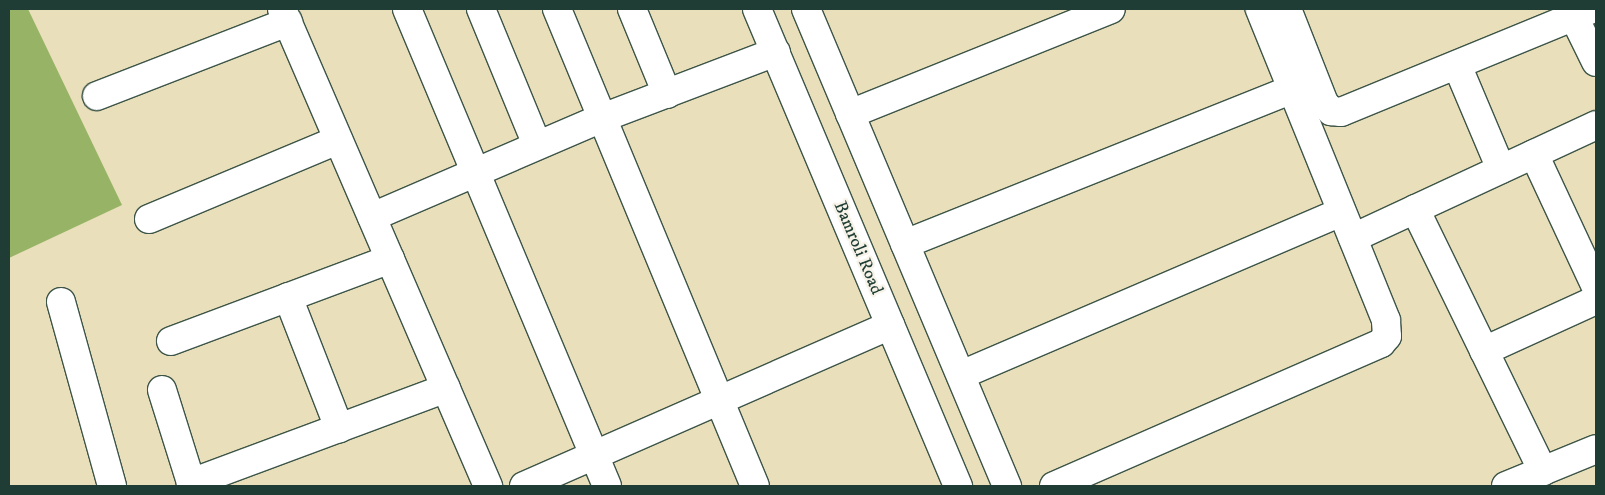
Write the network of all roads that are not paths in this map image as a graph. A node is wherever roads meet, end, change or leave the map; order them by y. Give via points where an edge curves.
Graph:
1 (407, 9) edge
2 (481, 9) edge
3 (556, 9) edge
4 (632, 9) edge
5 (757, 9) edge
6 (806, 9) edge
7 (1111, 9) edge
8 (1260, 9) edge
9 (1288, 9) edge
10 (1583, 13) edge
11 (285, 15) edge
12 (776, 52) junction
13 (1596, 62) edge
14 (1457, 65) junction
15 (1292, 89) junction
16 (667, 94) junction
17 (98, 96) dead end
18 (850, 114) junction
19 (602, 118) junction
20 (1596, 125) edge
21 (338, 140) junction
22 (537, 145) junction
23 (1534, 154) junction
24 (1502, 169) junction
25 (475, 171) junction
26 (1415, 209) junction
27 (1342, 212) junction
28 (372, 217) junction
29 (149, 219) dead end
30 (1353, 238) junction
31 (906, 244) junction
32 (390, 259) junction
33 (1596, 287) edge
34 (288, 297) junction
35 (1596, 300) edge
36 (61, 302) dead end
37 (890, 325) junction
38 (171, 341) dead end
39 (1484, 351) junction
40 (961, 375) junction
41 (446, 388) junction
42 (162, 390) dead end
43 (718, 400) junction
44 (339, 428) junction
45 (1596, 449) edge
46 (594, 455) junction
47 (1543, 471) junction
48 (192, 485) edge
49 (112, 486) edge
50 (488, 486) edge
51 (524, 486) edge
52 (607, 486) edge
53 (754, 486) edge
54 (958, 486) edge
55 (1007, 486) edge
56 (1054, 486) edge
57 (1506, 486) edge

1 - 25 street
2 - 22 street
3 - 19 street
4 - 16 street
5 - 12 street, Bamroli Road
6 - 18 street
7 - 18 street
8 - 15 street
9 - 14 street via 1324,103 1330,111 1341,112
10 - 13 street
10 - 14 street
11 - 17 street
11 - 21 street
12 - 16 street
12 - 37 street, Bamroli Road
14 - 24 street
15 - 27 street
15 - 31 street
16 - 19 street
18 - 31 street
19 - 22 street
19 - 43 street
20 - 23 street
21 - 28 street
21 - 29 street
22 - 25 street
23 - 24 street
23 - 33 street
24 - 26 street
25 - 28 street
25 - 46 street
26 - 30 street
26 - 39 street
27 - 30 street
27 - 40 street
28 - 32 street
30 - 56 street via 1389,328 1380,343
31 - 40 street
32 - 34 street
32 - 41 street
34 - 38 street
34 - 44 street
35 - 39 street
36 - 49 street
37 - 43 street
37 - 54 street, Bamroli Road
39 - 47 street
40 - 55 street
41 - 44 street
41 - 50 street
42 - 48 street
43 - 46 street
43 - 53 street
44 - 48 street
45 - 47 street
46 - 51 street
46 - 52 street
47 - 57 street

